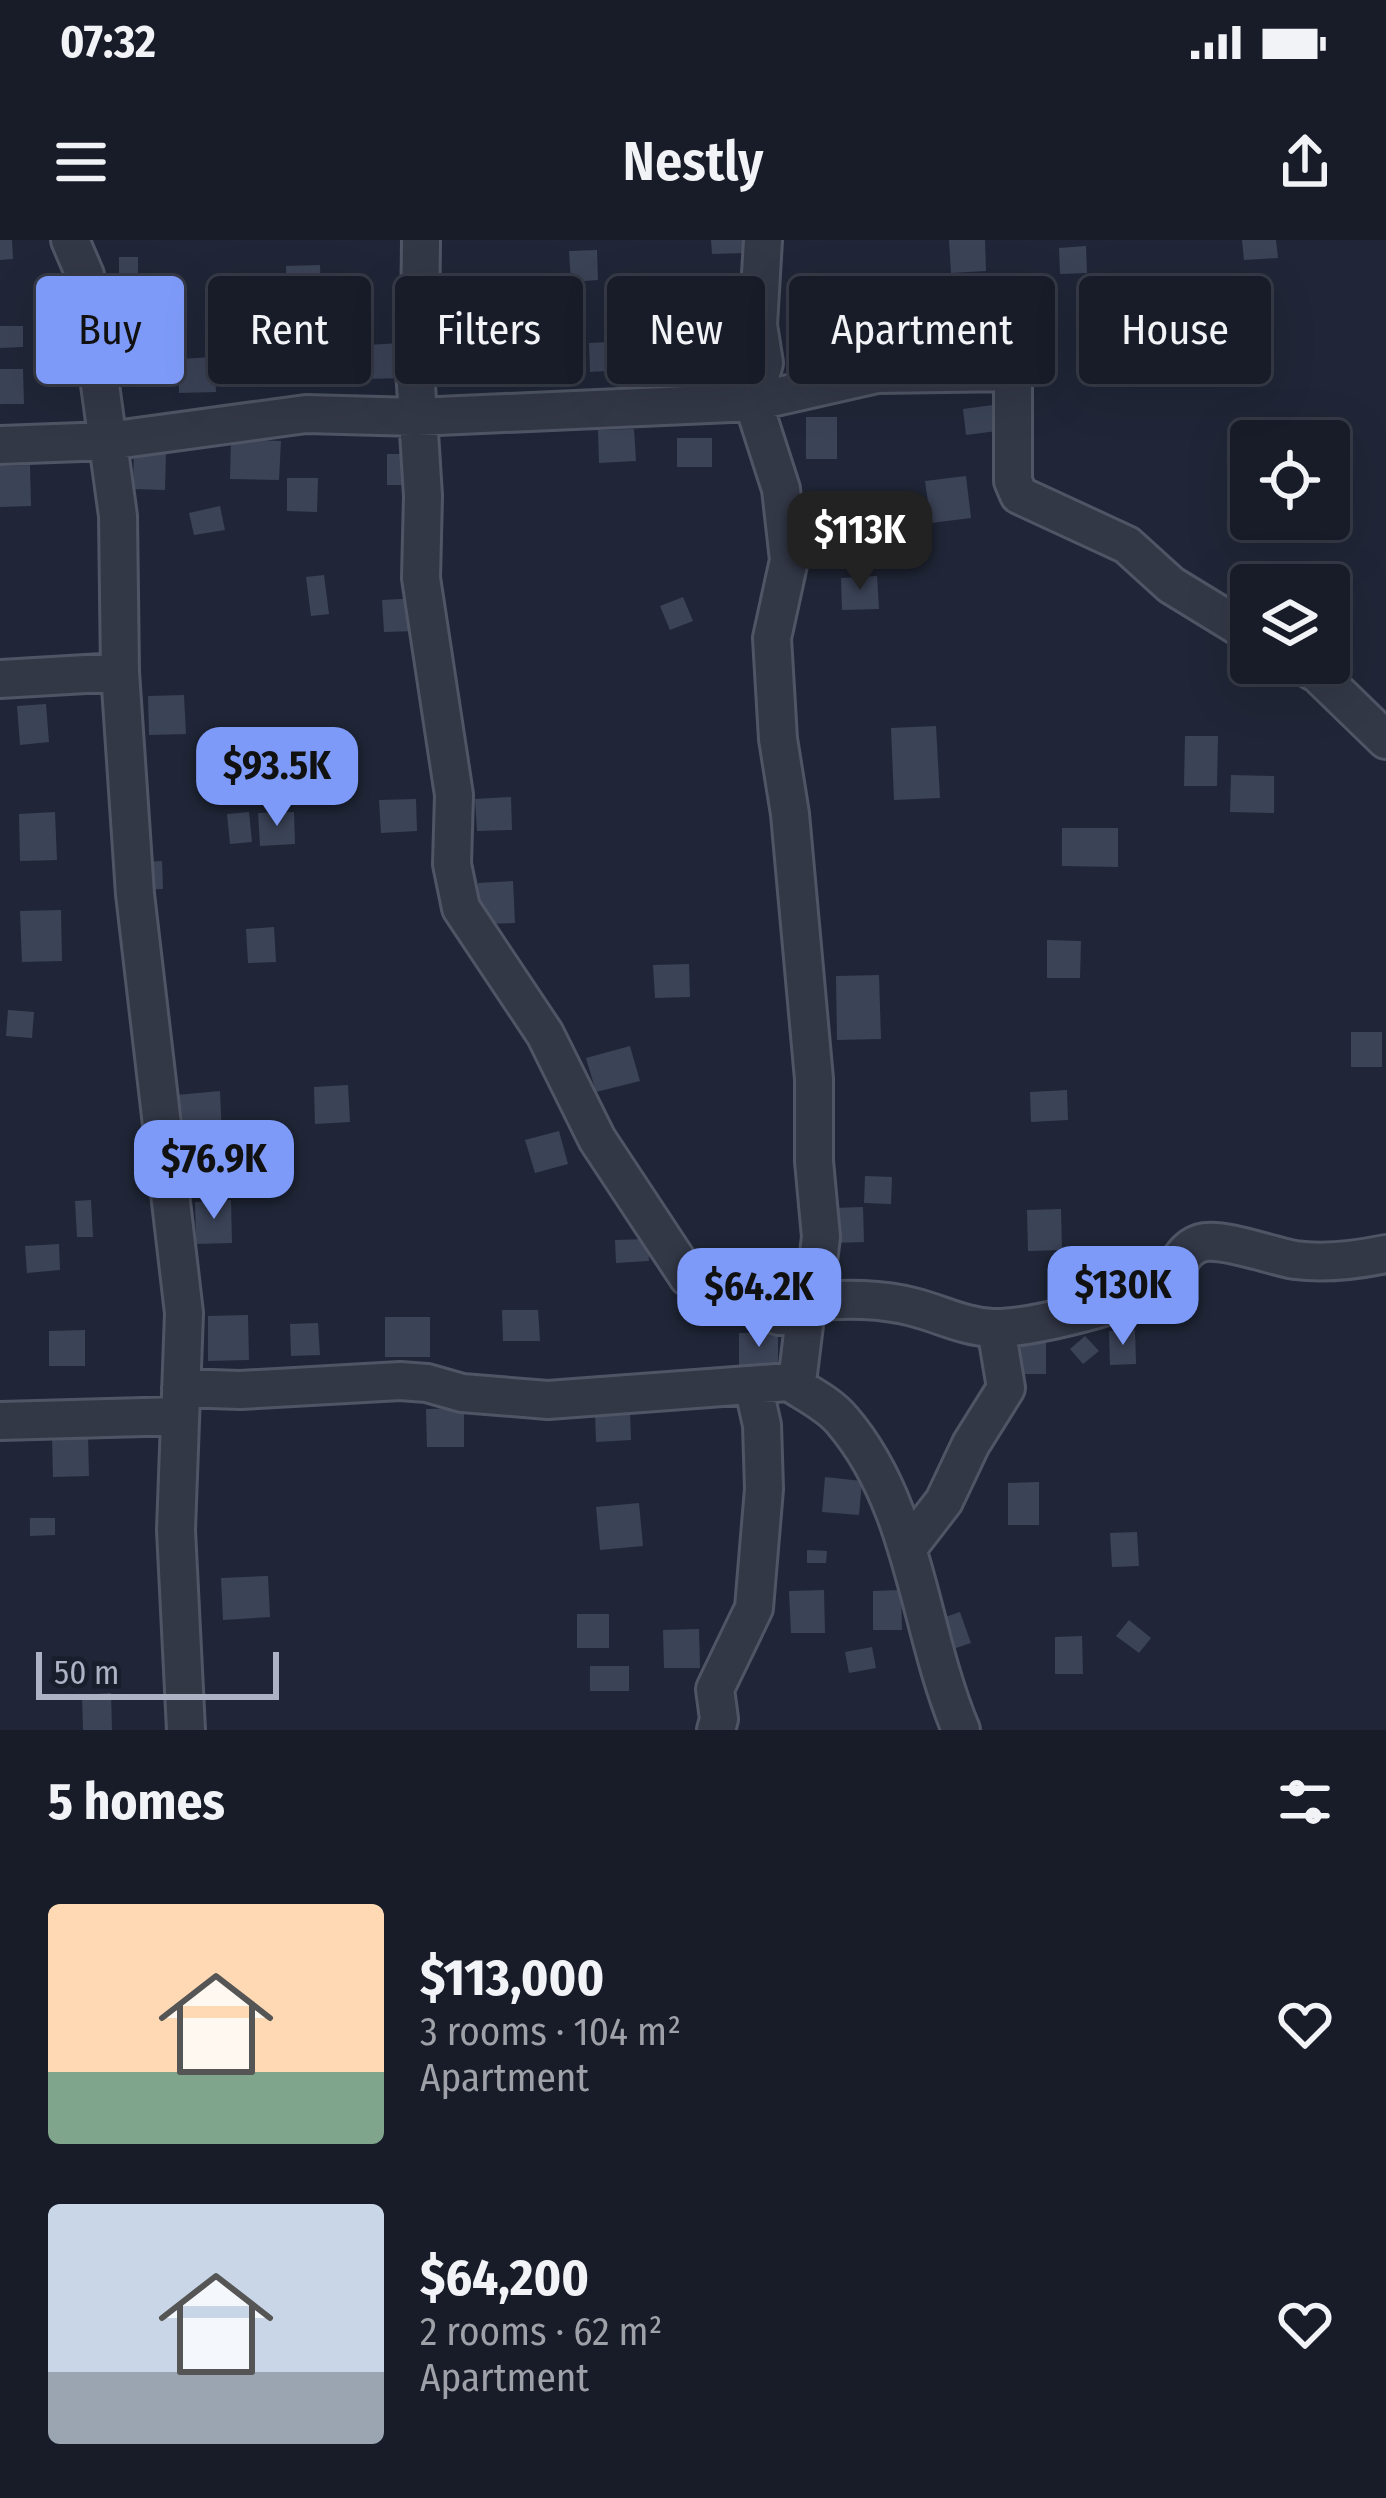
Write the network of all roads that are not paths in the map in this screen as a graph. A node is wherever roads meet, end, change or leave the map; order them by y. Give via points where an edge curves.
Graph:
1 (70, 240) edge
2 (421, 240) edge
3 (763, 240) edge
4 (753, 403) junction
5 (416, 417) junction
6 (108, 441) junction
7 (0, 445) edge
8 (1230, 621) edge
9 (120, 672) junction
10 (0, 679) edge
11 (1328, 684) edge
12 (1386, 740) edge
13 (1386, 1254) edge
14 (809, 1309) junction
15 (996, 1328) junction
16 (771, 1384) junction
17 (180, 1402) junction
18 (0, 1421) edge
19 (907, 1549) junction
20 (187, 1730) edge
21 (716, 1730) edge
22 (961, 1730) edge

1 - 6 street via 85,275
2 - 5 street
3 - 4 street via 764,363
4 - 5 street
4 - 8 street via 877,374 1012,372 1019,495 1127,544 1171,585
4 - 14 street via 781,489 789,560 772,638 814,1079 821,1237
5 - 6 street via 306,414
5 - 14 street via 421,578 452,776 461,908 688,1277 779,1316
6 - 7 street
6 - 9 street via 118,516
9 - 10 street
9 - 17 street via 135,894 184,1313
11 - 12 street
13 - 15 street via 1300,1261 1208,1241 1146,1294
14 - 15 street via 882,1303
14 - 16 street via 798,1374
15 - 19 street via 1006,1388 944,1501
16 - 17 street via 548,1400 400,1381 240,1390
16 - 19 street via 840,1416 884,1480
16 - 21 street via 754,1608 715,1689
17 - 18 street
17 - 20 street via 176,1530
19 - 22 street

